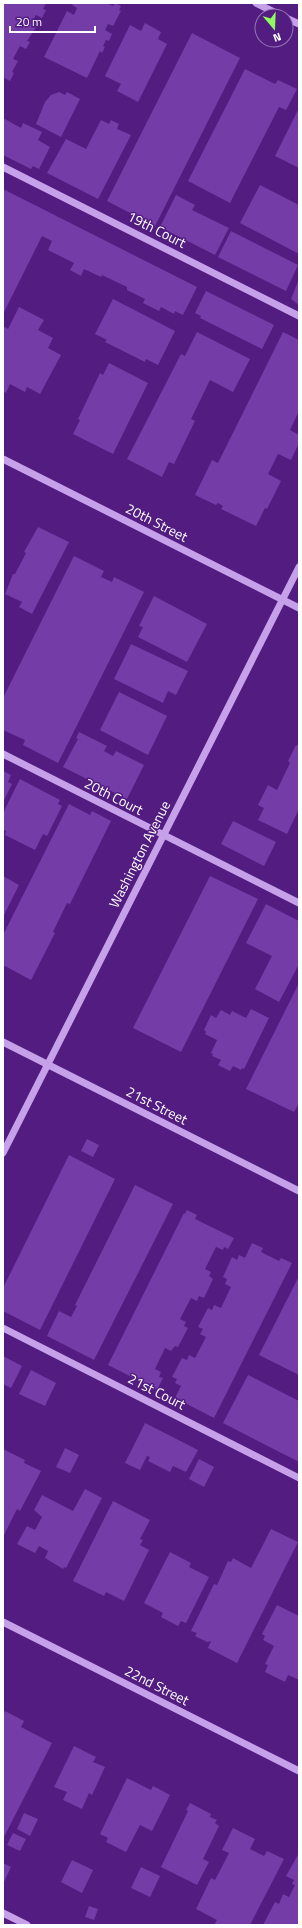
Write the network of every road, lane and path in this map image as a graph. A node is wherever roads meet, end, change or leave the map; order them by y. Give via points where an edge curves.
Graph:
1 (256, 3) edge
2 (266, 8) edge
3 (3, 167) edge
4 (299, 316) edge
5 (3, 459) edge
6 (299, 567) edge
7 (282, 600) junction
8 (299, 608) edge
9 (3, 754) edge
10 (163, 836) junction
11 (299, 903) edge
12 (3, 1042) edge
13 (47, 1064) junction
14 (3, 1152) edge
15 (299, 1191) edge
16 (3, 1328) edge
17 (299, 1478) edge
18 (3, 1622) edge
19 (299, 1771) edge
20 (3, 1913) edge
21 (27, 1925) edge

1 - 2 street
3 - 4 street, 19th Court
5 - 7 street, 20th Street
6 - 7 street, Washington Avenue
7 - 8 street, 20th Street
7 - 10 street, Washington Avenue
9 - 10 street, 20th Court
10 - 11 street, 20th Court
10 - 13 street, Washington Avenue
12 - 13 street, 21st Street
13 - 14 street, Washington Avenue
13 - 15 street, 21st Street
16 - 17 street, 21st Court
18 - 19 street, 22nd Street
20 - 21 street

